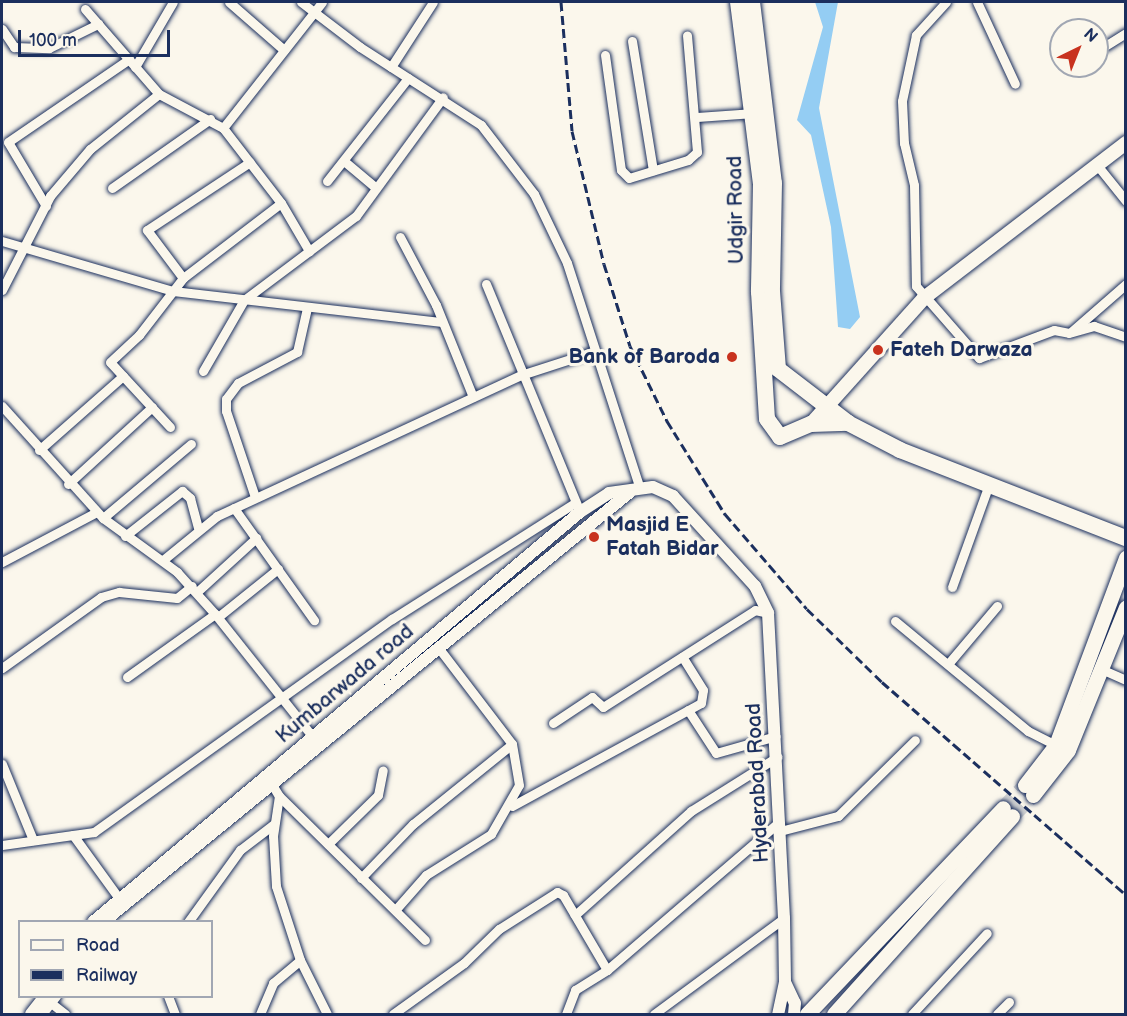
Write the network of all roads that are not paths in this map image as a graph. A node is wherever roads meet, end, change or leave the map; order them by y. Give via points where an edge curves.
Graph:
1 (173, 2) edge
2 (229, 2) edge
3 (301, 2) edge
4 (322, 2) edge
5 (433, 2) edge
6 (738, 2) edge
7 (752, 2) edge
8 (946, 2) edge
9 (977, 2) edge
10 (85, 9) dead end
11 (313, 12) junction
12 (98, 24) junction
13 (2, 29) edge
14 (1125, 33) edge
15 (687, 35) dead end
16 (632, 41) dead end
17 (1109, 43) edge
18 (284, 50) junction
19 (605, 55) dead end
20 (132, 63) junction
21 (391, 67) junction
22 (408, 78) junction
23 (1015, 84) dead end
24 (159, 94) junction
25 (443, 97) junction
26 (754, 113) junction
27 (697, 117) junction
28 (210, 119) junction
29 (223, 128) junction
30 (1125, 143) edge
31 (250, 162) junction
32 (344, 162) junction
33 (1097, 165) junction
34 (653, 170) junction
35 (327, 181) dead end
36 (375, 187) junction
37 (112, 188) dead end
38 (1125, 201) edge
39 (281, 203) junction
40 (46, 206) junction
41 (400, 237) dead end
42 (2, 241) edge
43 (24, 247) junction
44 (309, 251) junction
45 (183, 278) junction
46 (486, 284) dead end
47 (1125, 284) edge
48 (2, 290) edge
49 (173, 291) junction
50 (924, 298) junction
51 (244, 300) junction
52 (307, 308) junction
53 (442, 322) junction
54 (1069, 333) junction
55 (1125, 337) edge
56 (592, 352) junction
57 (203, 371) dead end
58 (521, 375) junction
59 (123, 376) junction
60 (473, 397) junction
61 (2, 406) edge
62 (152, 407) junction
63 (828, 407) junction
64 (849, 423) junction
65 (812, 424) junction
66 (170, 427) dead end
67 (191, 444) dead end
68 (39, 450) junction
69 (68, 484) junction
70 (990, 484) junction
71 (634, 489) junction
72 (255, 498) junction
73 (234, 508) junction
74 (578, 508) junction
75 (100, 515) junction
76 (198, 528) junction
77 (125, 536) junction
78 (256, 538) junction
79 (1125, 538) edge
80 (1125, 558) edge
81 (163, 560) junction
82 (2, 562) edge
83 (278, 569) junction
84 (755, 586) joint
85 (952, 587) dead end
86 (195, 588) junction
87 (997, 606) dead end
88 (1125, 607) edge
89 (768, 613) junction
90 (217, 615) junction
91 (314, 620) dead end
92 (895, 621) dead end
93 (437, 646) junction
94 (682, 657) junction
95 (948, 664) junction
96 (2, 668) edge
97 (1101, 669) junction
98 (127, 677) dead end
99 (1125, 680) edge
100 (283, 701) junction
101 (688, 710) junction
102 (553, 723) dead end
103 (776, 736) junction
104 (915, 740) dead end
105 (316, 741) junction
106 (512, 744) junction
107 (1056, 745) junction
108 (777, 757) junction
109 (2, 764) edge
110 (383, 770) dead end
111 (276, 790) junction
112 (512, 806) junction
113 (274, 824) junction
114 (779, 826) junction
115 (73, 835) junction
116 (33, 840) junction
117 (328, 844) junction
118 (2, 845) edge
119 (361, 878) junction
120 (118, 897) junction
121 (397, 908) junction
122 (575, 915) junction
123 (784, 918) junction
124 (94, 920) edge
125 (104, 920) edge
126 (189, 920) edge
127 (987, 933) dead end
128 (425, 940) dead end
129 (300, 960) junction
130 (607, 970) junction
131 (785, 982) junction
132 (169, 998) edge
133 (50, 999) edge
134 (1009, 1002) dead end
135 (838, 1013) edge
136 (31, 1014) edge
137 (41, 1014) edge
138 (65, 1014) edge
139 (175, 1014) edge
140 (260, 1014) edge
141 (327, 1014) edge
142 (393, 1014) edge
143 (566, 1014) edge
144 (654, 1014) edge
145 (778, 1014) edge
146 (794, 1014) edge
147 (807, 1014) edge
148 (912, 1014) edge
149 (998, 1014) edge

1 - 20 street
2 - 18 street
3 - 11 street
4 - 11 street
5 - 21 street
6 - 26 highway, Udgir Road
7 - 63 highway, Udgir Road via 774,183 777,361 784,376
8 - 50 street via 916,35 902,101 904,143 914,184 916,286
9 - 23 street
10 - 12 street
11 - 18 street
11 - 21 street
12 - 13 street via 49,48 14,47
12 - 20 street
14 - 17 street
15 - 27 street
16 - 34 street
18 - 29 street
19 - 34 street via 623,174 629,178
20 - 24 street
20 - 40 street via 8,142
21 - 22 street
22 - 25 street
22 - 32 street
24 - 28 street
24 - 40 street via 90,149
25 - 36 street
25 - 56 street via 481,125 534,194 567,263
26 - 27 street
26 - 65 highway, Udgir Road via 761,184 759,292 767,419 780,436
27 - 34 street via 697,152
28 - 29 street
28 - 37 street
29 - 31 street
30 - 33 main road
31 - 39 street
31 - 45 street via 147,230
32 - 35 street
32 - 36 street
33 - 38 street
33 - 50 main road
36 - 44 street via 356,216
39 - 44 street
39 - 45 street
40 - 43 street
41 - 53 street
42 - 43 street
43 - 48 street
43 - 49 street
44 - 51 street
45 - 49 street
46 - 58 street
47 - 54 street
49 - 51 street
49 - 59 street via 139,335 110,362
50 - 54 street via 979,358 1054,330
50 - 63 main road
51 - 52 street
51 - 57 street
52 - 53 street
52 - 72 street via 297,352 238,383 226,399 226,411
53 - 60 street
54 - 55 street via 1094,326
56 - 58 street
56 - 71 street
58 - 60 street
58 - 74 street
59 - 62 street
59 - 68 street
60 - 72 street
61 - 68 street
62 - 66 street
62 - 69 street
63 - 64 highway
63 - 65 main road
64 - 65 highway
64 - 70 highway via 900,450
67 - 75 street
68 - 69 street
69 - 75 street
70 - 79 highway
70 - 85 street
71 - 74 street, Kumbarwada road via 609,493
71 - 84 street, Kumbarwada road via 673,496
71 - 93 street, Kumbarwada road
72 - 73 street
73 - 76 street
73 - 78 street
74 - 100 street via 392,619
74 - 105 street, Kumbarwada road
75 - 77 street
75 - 82 street
76 - 77 street via 188,493 182,491
76 - 81 street
77 - 81 street
78 - 83 street
78 - 86 street
80 - 107 main road
81 - 86 street
83 - 90 street
83 - 91 street
84 - 89 street, Hyderabad Road
86 - 90 street
86 - 96 street via 177,598 119,592 101,597
87 - 95 street
88 - 97 main road
89 - 94 street via 755,610
89 - 103 street, Hyderabad Road
90 - 98 street
90 - 100 street
92 - 95 street
93 - 105 street, Kumbarwada road
93 - 106 street
94 - 101 street via 705,698
94 - 102 street via 603,707 592,697
95 - 107 street via 1028,731
97 - 99 street
97 - 107 main road via 1068,750 1029,790
100 - 105 street
100 - 115 street via 216,740 94,832
101 - 103 street via 716,753
101 - 112 street
103 - 108 street, Hyderabad Road
104 - 114 street via 838,816
105 - 111 street, Kumbarwada road
105 - 120 street, Kumbarwada road
106 - 112 street via 519,785
106 - 119 street via 413,824
108 - 114 street, Hyderabad Road
108 - 122 street via 691,811
109 - 116 street
110 - 117 street via 378,795
111 - 113 street
111 - 117 street
111 - 125 street, Kumbarwada road
112 - 121 street via 491,834 426,875
113 - 126 street via 240,850
113 - 129 street via 276,886
114 - 123 street, Hyderabad Road
114 - 130 street
115 - 116 street
115 - 120 street
116 - 118 street
117 - 119 street
119 - 121 street
120 - 124 street, Kumbarwada road
121 - 128 street
122 - 130 street
122 - 142 street via 561,892 552,895 499,928 472,956
123 - 131 street, Hyderabad Road
123 - 144 street
127 - 148 street
129 - 140 street via 273,983
129 - 141 street
130 - 143 street via 576,989
131 - 145 street, Hyderabad Road
131 - 146 street, Hyderabad Road via 795,1003
132 - 139 street
133 - 136 street
133 - 137 street
133 - 138 street
134 - 149 street
135 - 147 main road via 1008,812

